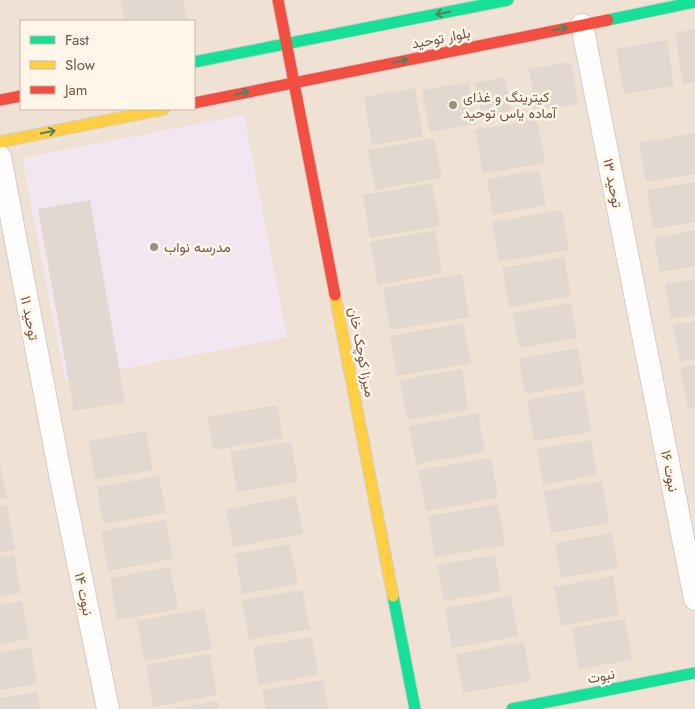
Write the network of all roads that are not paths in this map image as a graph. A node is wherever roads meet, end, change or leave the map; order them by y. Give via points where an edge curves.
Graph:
1 (278, 0) edge
2 (508, 0) edge
3 (695, 2) edge
4 (582, 25) junction
5 (287, 44) junction
6 (195, 62) edge
7 (295, 82) junction
8 (20, 96) edge
9 (0, 100) edge
10 (195, 103) edge
11 (159, 110) edge
12 (0, 142) edge
13 (0, 157) edge
14 (644, 342) joint
15 (60, 479) joint
16 (695, 599) edge
17 (695, 673) edge
18 (108, 709) edge
19 (415, 709) edge
20 (512, 709) edge

1 - 5 street, میرزا کوچک خان
2 -> 5 street, بلوار توحید
3 - 4 street, بلوار توحید
7 -> 4 street, بلوار توحید
4 - 14 street, توحید ۱۳
5 - 6 street, بلوار توحید
5 - 7 street, میرزا کوچک خان
10 -> 7 street, بلوار توحید
7 - 19 street, میرزا کوچک خان
8 - 9 street
12 -> 11 street
13 - 15 street, توحید ۱۱
14 - 16 street, نبوت ۱۶
15 - 18 street, نبوت ۱۴
17 - 20 street, نبوت

